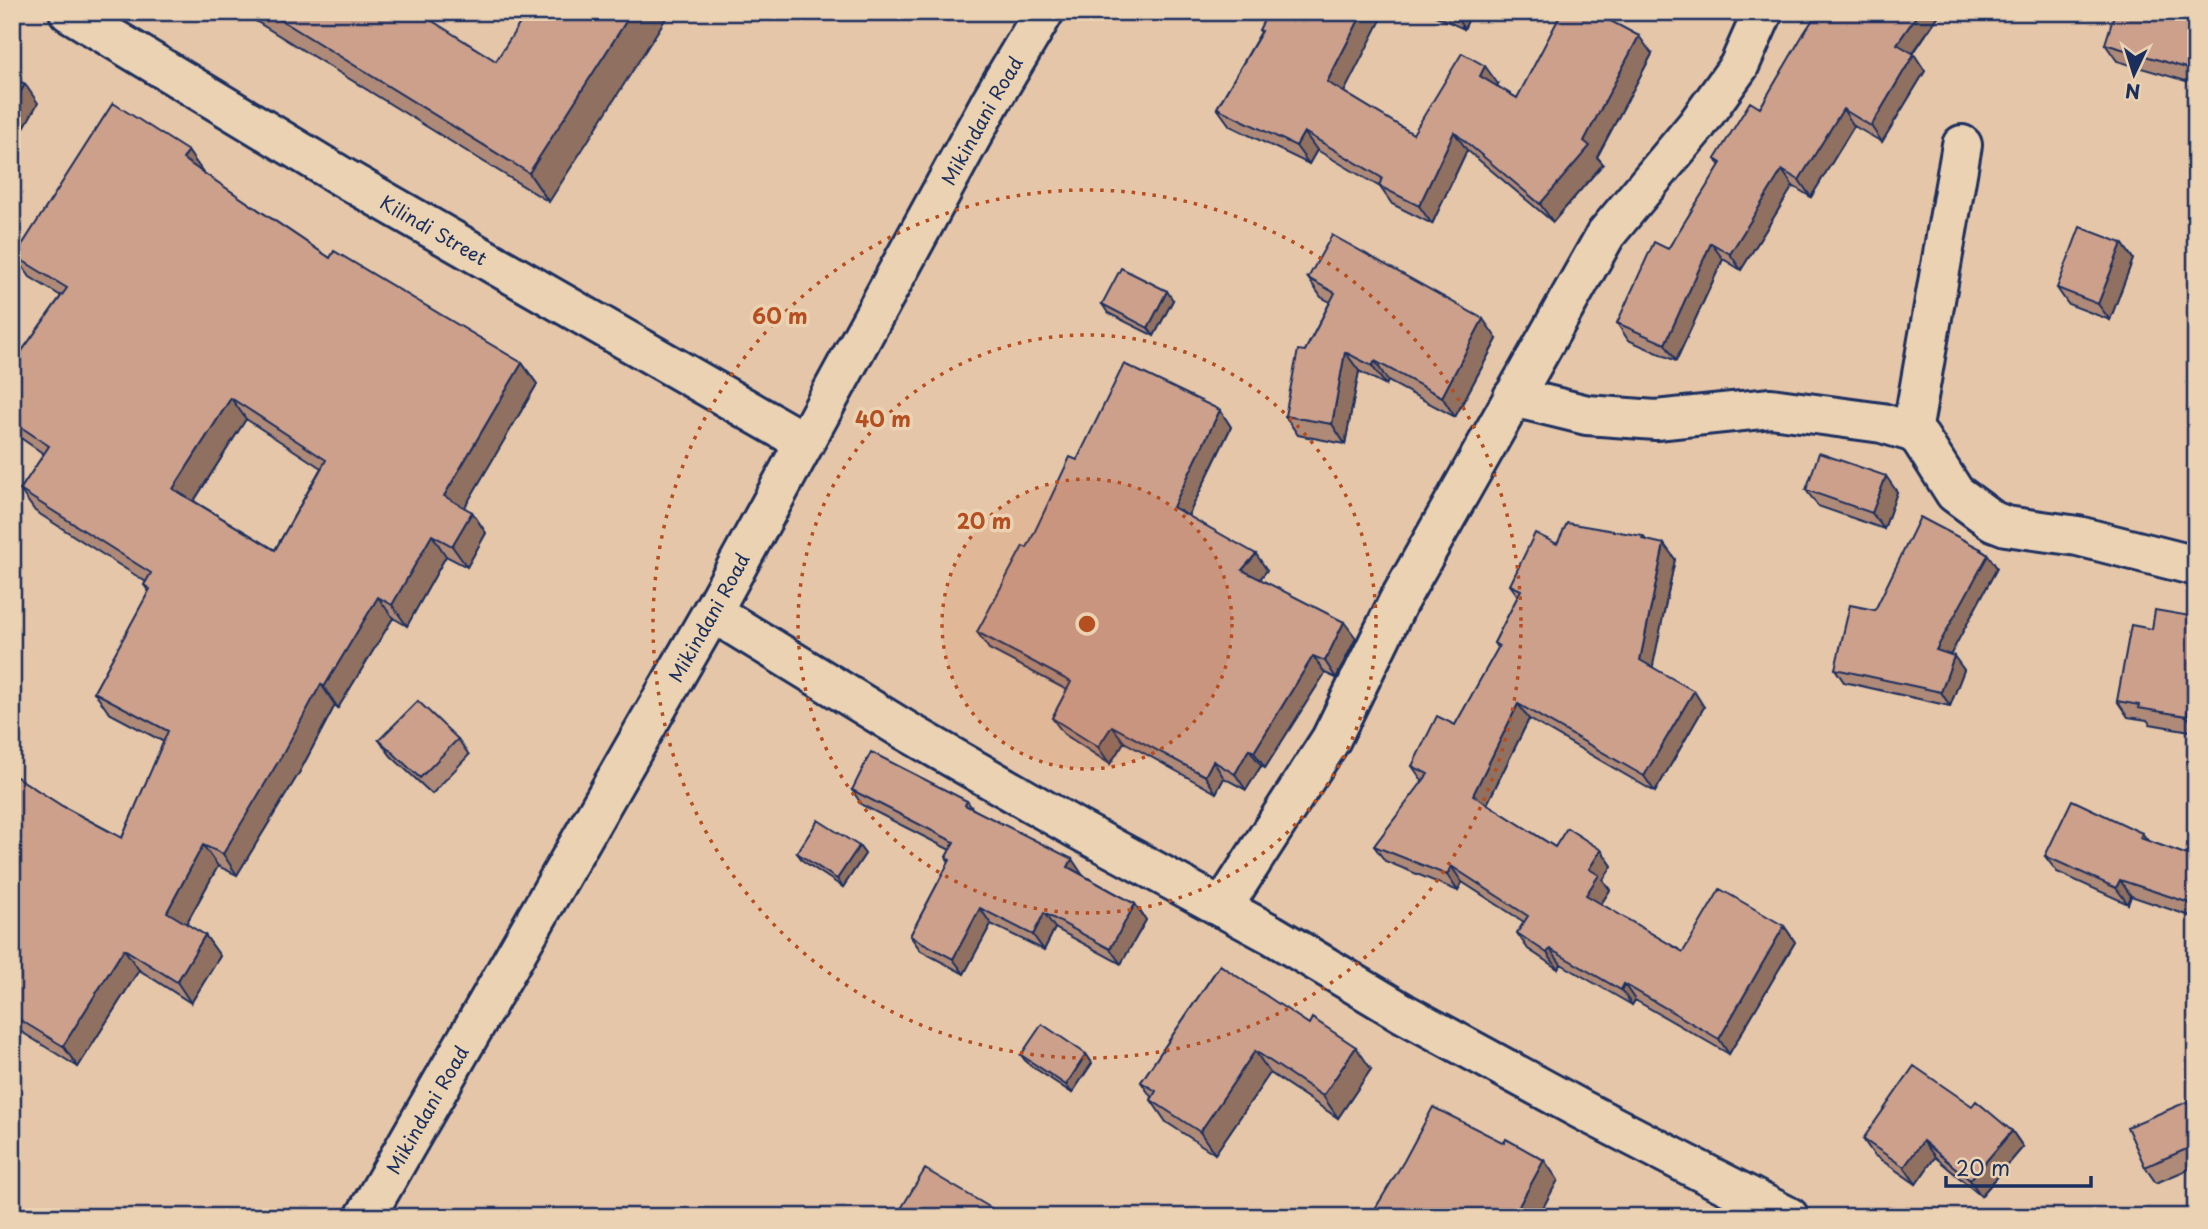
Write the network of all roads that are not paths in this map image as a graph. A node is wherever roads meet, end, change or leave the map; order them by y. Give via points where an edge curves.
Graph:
1 (69, 12) edge
2 (1044, 12) edge
3 (1763, 12) edge
4 (1962, 145) dead end
5 (1513, 397) junction
6 (1912, 432) junction
7 (804, 442) junction
8 (2196, 565) edge
9 (712, 612) junction
10 (1222, 908) junction
11 (365, 1217) edge
12 (1789, 1217) edge

1 - 7 main road, Kilindi Street via 355,184
2 - 7 main road, Mikindani Road
3 - 5 main road via 1739,66 1696,126 1606,234
4 - 6 main road
5 - 6 main road via 1587,415 1656,420 1771,408 1882,423
5 - 10 main road via 1398,602 1331,739
6 - 8 main road via 1928,446 1955,493 1993,521
7 - 9 main road, Mikindani Road
9 - 10 main road via 904,729
9 - 11 main road, Mikindani Road
10 - 12 main road via 1403,1013

